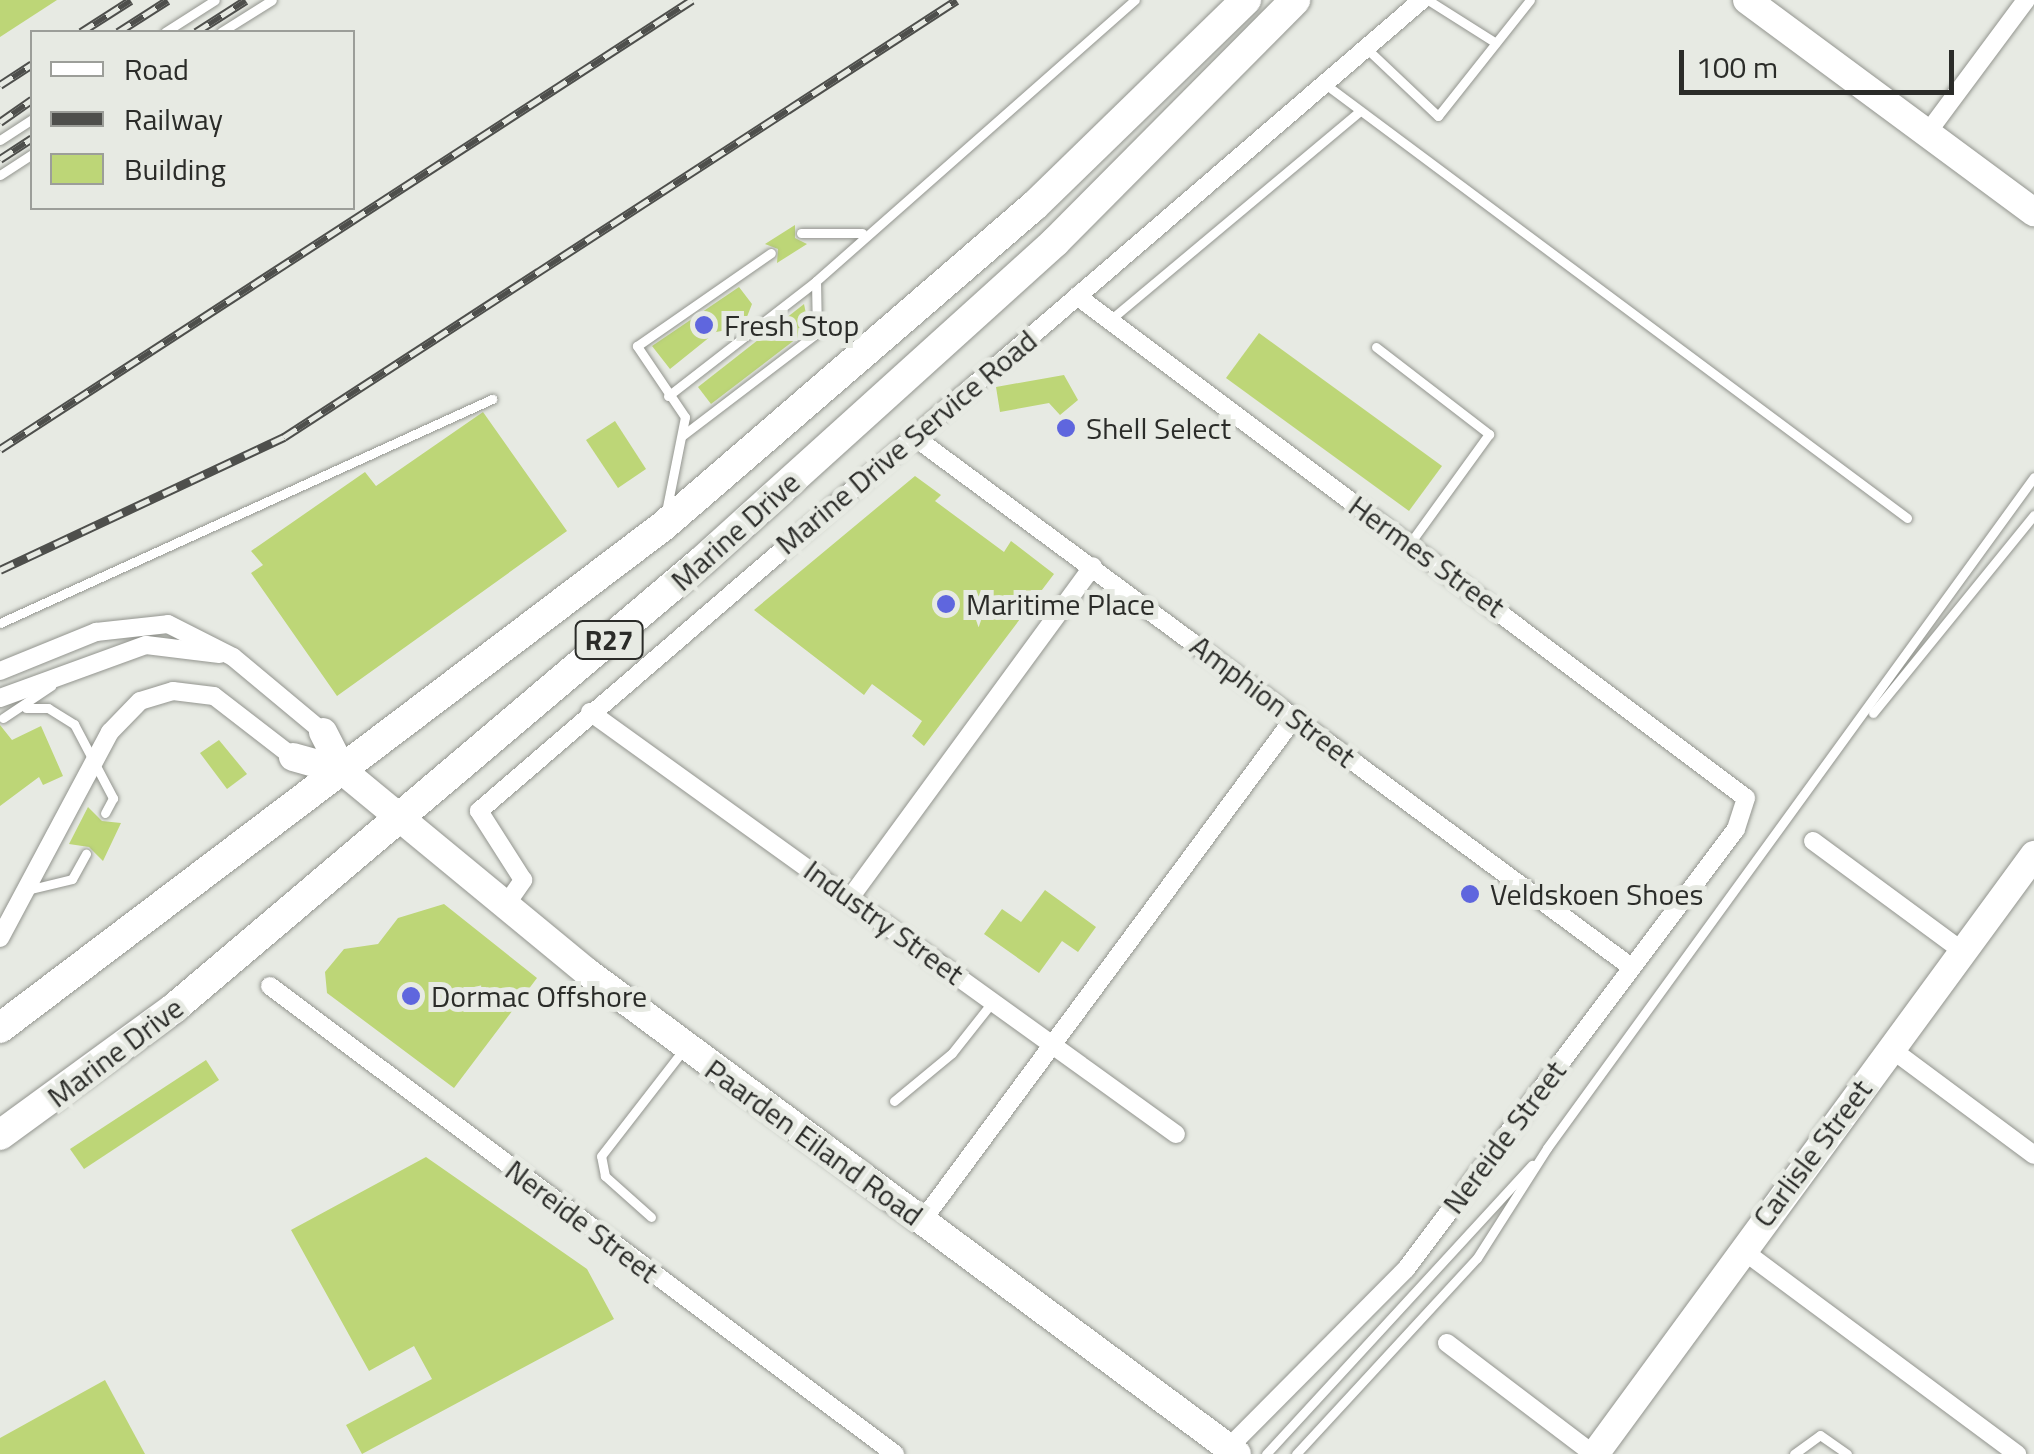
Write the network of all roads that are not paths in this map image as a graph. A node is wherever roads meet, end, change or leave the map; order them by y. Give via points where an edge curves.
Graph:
1 (215, 0) edge
2 (272, 0) edge
3 (1135, 0) edge
4 (1246, 0) edge
5 (1295, 0) edge
6 (1425, 0) edge
7 (1530, 0) edge
8 (1747, 0) edge
9 (2026, 0) edge
10 (168, 30) edge
11 (225, 30) edge
12 (1496, 43) junction
13 (1366, 48) junction
14 (1325, 84) junction
15 (1359, 112) junction
16 (30, 120) edge
17 (1928, 132) junction
18 (0, 140) edge
19 (30, 155) edge
20 (0, 175) edge
21 (2034, 212) edge
22 (862, 232) junction
23 (801, 233) dead end
24 (771, 253) dead end
25 (816, 281) junction
26 (1077, 296) junction
27 (1110, 320) junction
28 (1376, 348) dead end
29 (668, 396) junction
30 (492, 399) dead end
31 (682, 436) junction
32 (914, 436) junction
33 (2034, 477) edge
34 (2034, 515) edge
35 (1907, 518) dead end
36 (662, 526) junction
37 (1410, 543) junction
38 (1092, 566) junction
39 (0, 622) edge
40 (233, 657) junction
41 (71, 667) junction
42 (0, 671) edge
43 (0, 698) edge
44 (26, 708) junction
45 (590, 712) junction
46 (1295, 717) junction
47 (3, 718) dead end
48 (323, 732) joint
49 (1844, 746) junction
50 (292, 757) joint
51 (94, 762) junction
52 (344, 771) junction
53 (1744, 792) joint
54 (105, 813) dead end
55 (398, 820) junction
56 (1813, 842) dead end
57 (86, 854) dead end
58 (2034, 855) edge
59 (32, 889) junction
60 (850, 898) junction
61 (505, 906) junction
62 (0, 938) edge
63 (1962, 952) junction
64 (1632, 967) junction
65 (270, 986) dead end
66 (993, 1001) junction
67 (0, 1028) edge
68 (1053, 1044) junction
69 (686, 1047) junction
70 (1890, 1048) junction
71 (894, 1101) dead end
72 (1176, 1134) dead end
73 (0, 1135) edge
74 (1547, 1148) junction
75 (2034, 1156) edge
76 (651, 1217) dead end
77 (922, 1221) junction
78 (1741, 1249) junction
79 (1447, 1343) dead end
80 (1229, 1452) edge
81 (895, 1454) edge
82 (1266, 1454) edge
83 (1296, 1454) edge
84 (1594, 1454) edge
85 (1794, 1454) edge
86 (1847, 1454) edge
87 (2017, 1454) edge

1 - 10 lane
2 - 11 lane
3 - 22 lane via 1002,124
4 - 36 main road, Marine Drive / R27 via 1034,206
5 - 55 main road, Marine Drive / R27 via 1055,242 702,561
6 - 12 lane
6 - 13 street, Marine Drive Service Road
7 - 12 lane
8 - 17 street
9 - 17 street
12 - 13 lane via 1438,116
13 - 14 street, Marine Drive Service Road
14 - 15 lane
14 - 26 street, Marine Drive Service Road
15 - 27 lane
15 - 35 lane
16 - 18 lane
17 - 21 street
19 - 20 lane
22 - 23 lane
22 - 25 lane
24 - 29 lane via 642,338 638,355
25 - 29 lane
25 - 31 lane via 818,333
26 - 27 street, Hermes Street
26 - 32 street, Marine Drive Service Road
27 - 37 street, Hermes Street
28 - 37 lane via 1489,434
29 - 31 lane via 684,417
30 - 39 lane
31 - 36 lane
32 - 38 street, Amphion Street
32 - 45 street, Marine Drive Service Road
33 - 49 lane
34 - 49 lane
36 - 52 main road, Marine Drive / R27
37 - 53 street, Hermes Street
38 - 46 street, Amphion Street
38 - 60 street
40 - 41 street via 146,645
40 - 42 street via 179,628 134,624 74,638
40 - 48 street
41 - 43 street
41 - 44 lane
44 - 47 lane
44 - 51 lane via 62,714
45 - 60 street, Industry Street
45 - 61 street, Marine Drive Service Road via 479,811 523,880
46 - 64 street, Amphion Street
46 - 68 street
48 - 52 street
49 - 74 lane
50 - 51 street via 227,704 190,690 131,707
50 - 52 street
51 - 54 lane via 113,798
51 - 59 street
52 - 55 street, Paarden Eiland Road
52 - 67 main road, Marine Drive / R27
53 - 64 street, Nereide Street via 1736,828
55 - 61 street, Paarden Eiland Road
55 - 73 main road, Marine Drive / R27 via 173,1009
56 - 63 street
57 - 59 lane via 72,879
58 - 63 street, Carlisle Street
59 - 62 street
60 - 66 street, Industry Street
61 - 69 street, Paarden Eiland Road
63 - 70 street, Carlisle Street
64 - 80 street, Nereide Street via 1406,1269
65 - 81 street, Nereide Street
66 - 68 street, Industry Street
66 - 71 lane via 952,1053
68 - 72 street, Industry Street
68 - 77 street
69 - 76 lane via 601,1156 605,1176
69 - 77 street, Paarden Eiland Road
70 - 75 street
70 - 78 street, Carlisle Street
74 - 82 lane
74 - 83 lane via 1458,1282
77 - 80 street, Paarden Eiland Road
78 - 84 street, Carlisle Street
78 - 87 street
79 - 84 street
85 - 86 lane via 1820,1435

